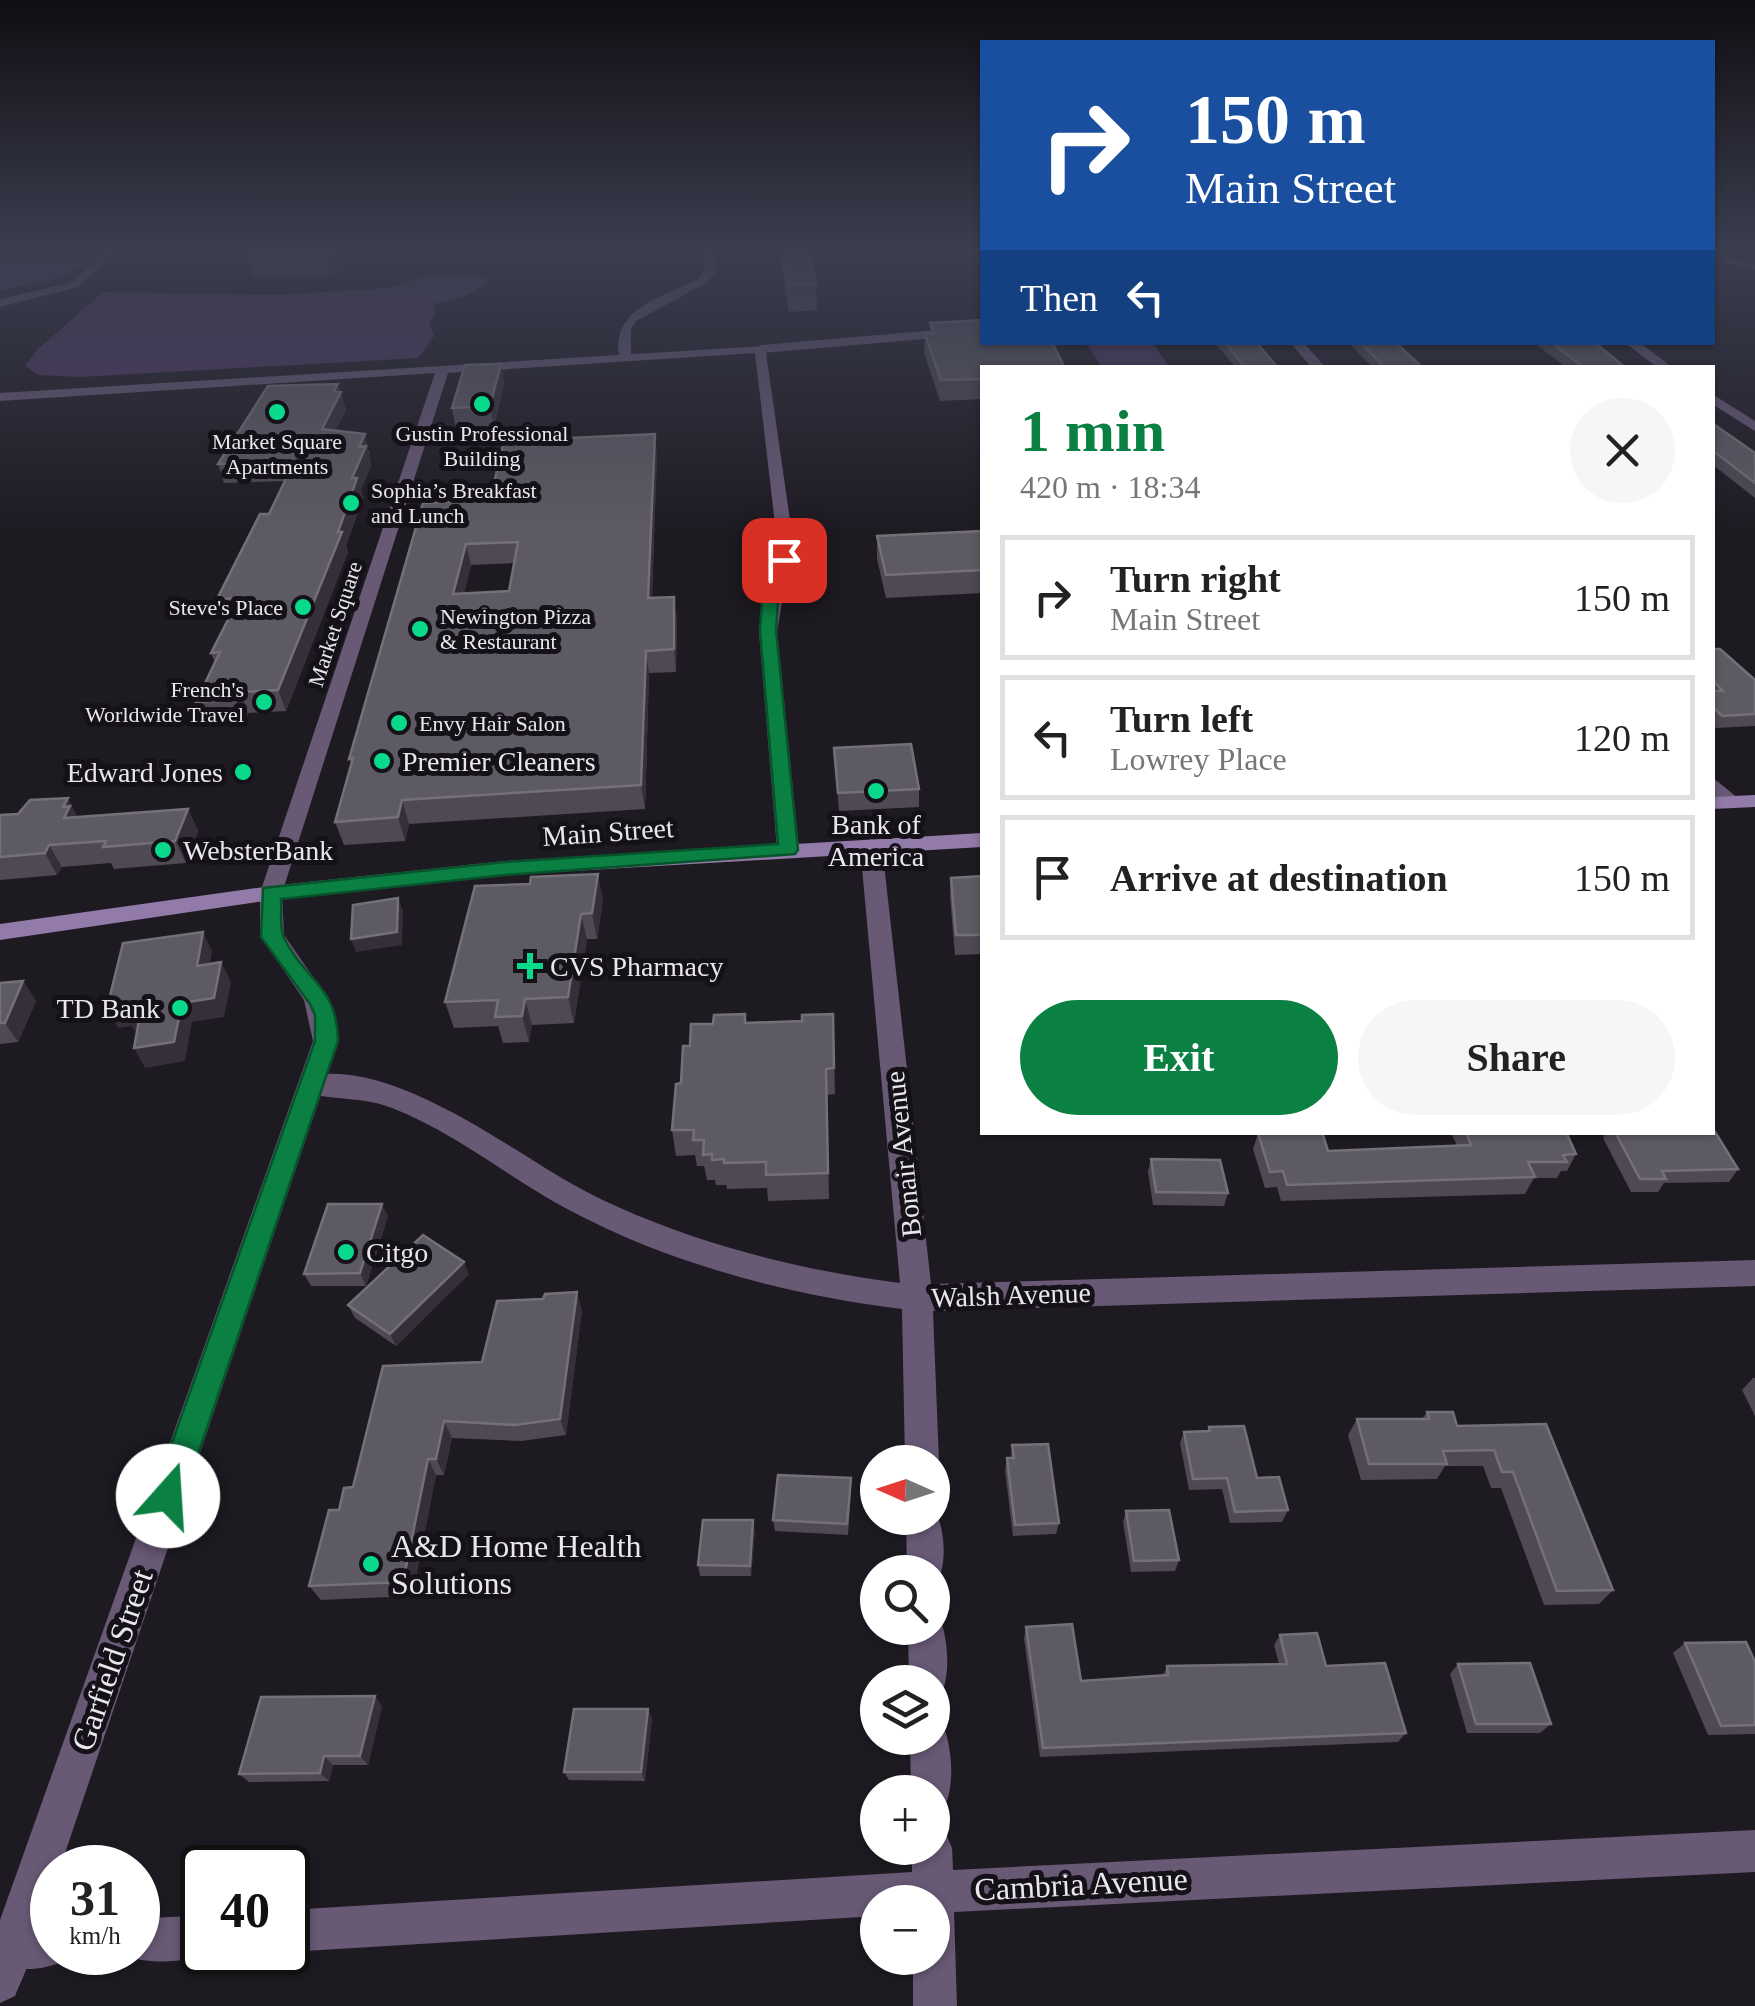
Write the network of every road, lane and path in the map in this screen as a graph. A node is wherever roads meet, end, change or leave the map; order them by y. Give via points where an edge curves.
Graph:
1 (625, 345) edge
2 (803, 345) edge
3 (1299, 345) edge
4 (1634, 345) edge
5 (761, 348) junction
6 (625, 358) junction
7 (1317, 365) edge
8 (1663, 365) edge
9 (443, 368) junction
10 (0, 396) edge
11 (1715, 400) edge
12 (1755, 427) edge
13 (1755, 801) edge
14 (1722, 803) edge
15 (980, 840) edge
16 (871, 846) junction
17 (788, 850) junction
18 (271, 893) junction
19 (0, 932) edge
20 (312, 1085) junction
21 (1755, 1273) edge
22 (918, 1298) junction
23 (922, 1445) edge
24 (1755, 1852) edge
25 (950, 1891) edge
26 (860, 1896) edge
27 (310, 1930) edge
28 (22, 1958) edge
29 (934, 1975) edge
30 (935, 2006) edge

1 - 6 street
2 - 5 street
3 - 7 street
4 - 8 street
5 - 6 street
5 - 17 street via 785,540 768,630
6 - 9 street
9 - 10 street
9 - 18 street, Market Square
11 - 12 street
13 - 14 main road
15 - 16 main road, Main Street
16 - 17 main road, Main Street
16 - 22 street, Bonair Avenue
17 - 18 main road, Main Street via 505,868
18 - 19 main road, Main Street
18 - 20 street, Garfield Street via 272,937 326,1015 326,1041
20 - 22 street, Walsh Avenue via 400,1099 610,1216 769,1272
20 - 28 street, Garfield Street
21 - 22 street, Walsh Avenue
22 - 23 street, Bonair Avenue
24 - 25 street, Cambria Avenue
26 - 27 street, Cambria Avenue
29 - 30 street

